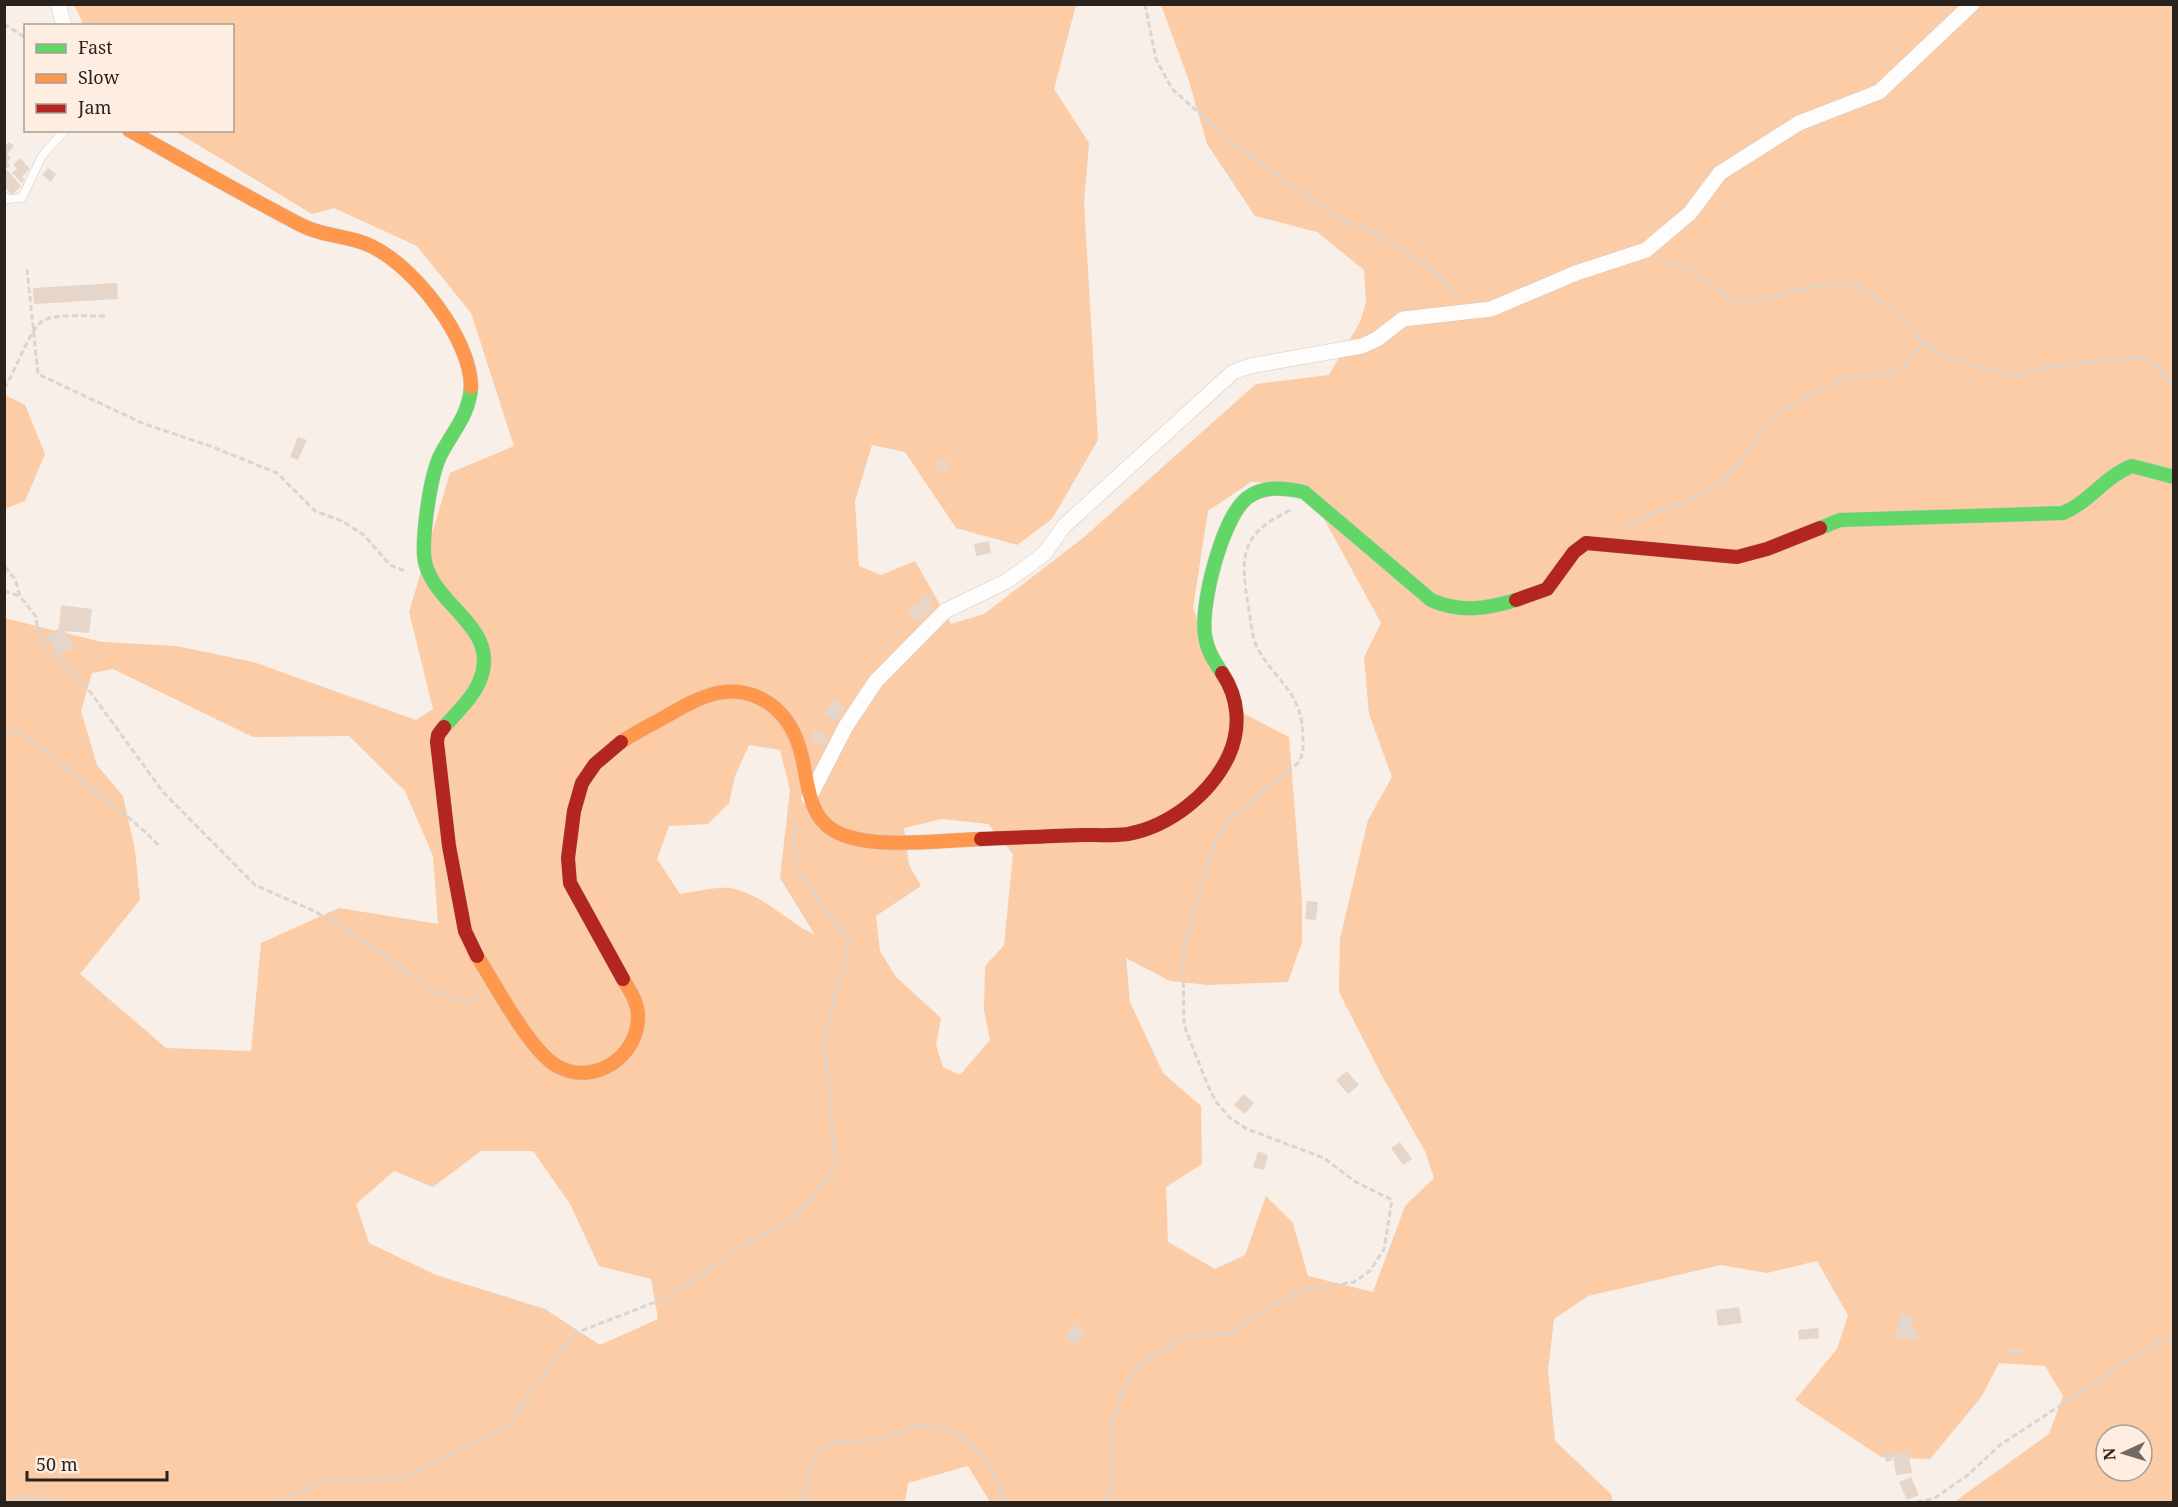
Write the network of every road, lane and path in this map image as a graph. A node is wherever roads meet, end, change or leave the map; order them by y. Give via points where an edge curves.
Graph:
1 (58, 4) edge
2 (1145, 4) edge
3 (1972, 4) edge
4 (4, 24) edge
5 (63, 24) edge
6 (24, 37) edge
7 (63, 132) edge
8 (133, 132) edge
9 (4, 196) edge
10 (1646, 250) junction
11 (27, 269) dead end
12 (1472, 312) junction
13 (105, 315) dead end
14 (33, 329) junction
15 (1924, 343) junction
16 (2174, 386) edge
17 (4, 388) edge
18 (2174, 477) edge
19 (1293, 509) dead end
20 (1614, 526) dead end
21 (5, 567) edge
22 (427, 574) junction
23 (4, 591) edge
24 (20, 596) junction
25 (4, 732) edge
26 (809, 798) junction
27 (160, 847) dead end
28 (480, 992) dead end
29 (2174, 1340) edge
30 (4, 1502) edge
31 (61, 1503) edge
32 (278, 1503) edge
33 (800, 1503) edge
34 (1005, 1503) edge
35 (1105, 1503) edge
36 (1917, 1503) edge

1 - 5 street
2 - 12 path via 1156,60 1172,90 1234,144 1339,219 1374,232 1441,276
3 - 10 street via 1879,92 1799,123 1720,173 1690,213
4 - 6 path
7 - 9 lane via 42,156 22,198
8 - 22 street via 304,227 376,248 405,268 428,293 462,350 472,391 467,410 434,473 424,554
10 - 12 street via 1576,273 1491,309
10 - 15 path via 1657,259 1688,270 1735,300 1760,300 1821,284 1854,285 1903,317
11 - 14 path
12 - 26 street via 1409,317 1362,346 1233,372 1064,526 1045,553 1005,582 945,611 925,630 876,681 846,726
13 - 14 path via 45,319
14 - 17 path
14 - 22 path via 38,374 142,423 277,473 315,511 364,535 390,565 404,572
15 - 16 path via 1946,356 1983,369 2018,376 2050,366 2146,357
15 - 20 path via 1894,372 1839,380 1777,413 1727,478 1709,490
18 - 26 street via 2132,466 2109,478 2082,506 2063,513 1840,520 1767,549 1737,556 1586,543 1574,551 1548,588 1489,608 1466,610 1431,600 1304,492 1270,490 1239,506 1220,536 1205,616 1205,638 1212,659 1233,689 1237,721 1218,774 1175,815 1144,831 1126,834 872,842 835,831 819,817
19 - 35 path via 1255,532 1246,550 1243,572 1254,639 1297,707 1303,754 1298,763 1231,818 1216,840 1183,955 1184,1025 1213,1095 1230,1118 1247,1129 1324,1158 1354,1181 1392,1200 1384,1250 1370,1271 1354,1282 1305,1290 1267,1308 1232,1333 1184,1336 1139,1366 1125,1385 1112,1423 1111,1490
21 - 24 path via 15,579
22 - 26 street via 437,591 477,633 484,648 480,681 436,742 465,931 470,945 554,1064 577,1072 609,1066 628,1051 640,1022 636,1001 567,874 578,795 598,760 696,697 740,689 765,699 792,729
23 - 24 path
24 - 28 path via 36,617 46,648 82,682 163,792 255,885 345,929 437,992 470,1003
25 - 27 path via 12,730 45,748 138,823
26 - 32 path via 793,833 794,862 850,940 824,1040 836,1168 796,1217 738,1249 668,1298 573,1334 506,1429 400,1478 327,1480
29 - 36 path via 2162,1341 2140,1353 2000,1446 1933,1499
30 - 31 path via 19,1497
33 - 34 path via 817,1452 830,1444 880,1439 916,1427 941,1427 959,1433 978,1448 1000,1486

